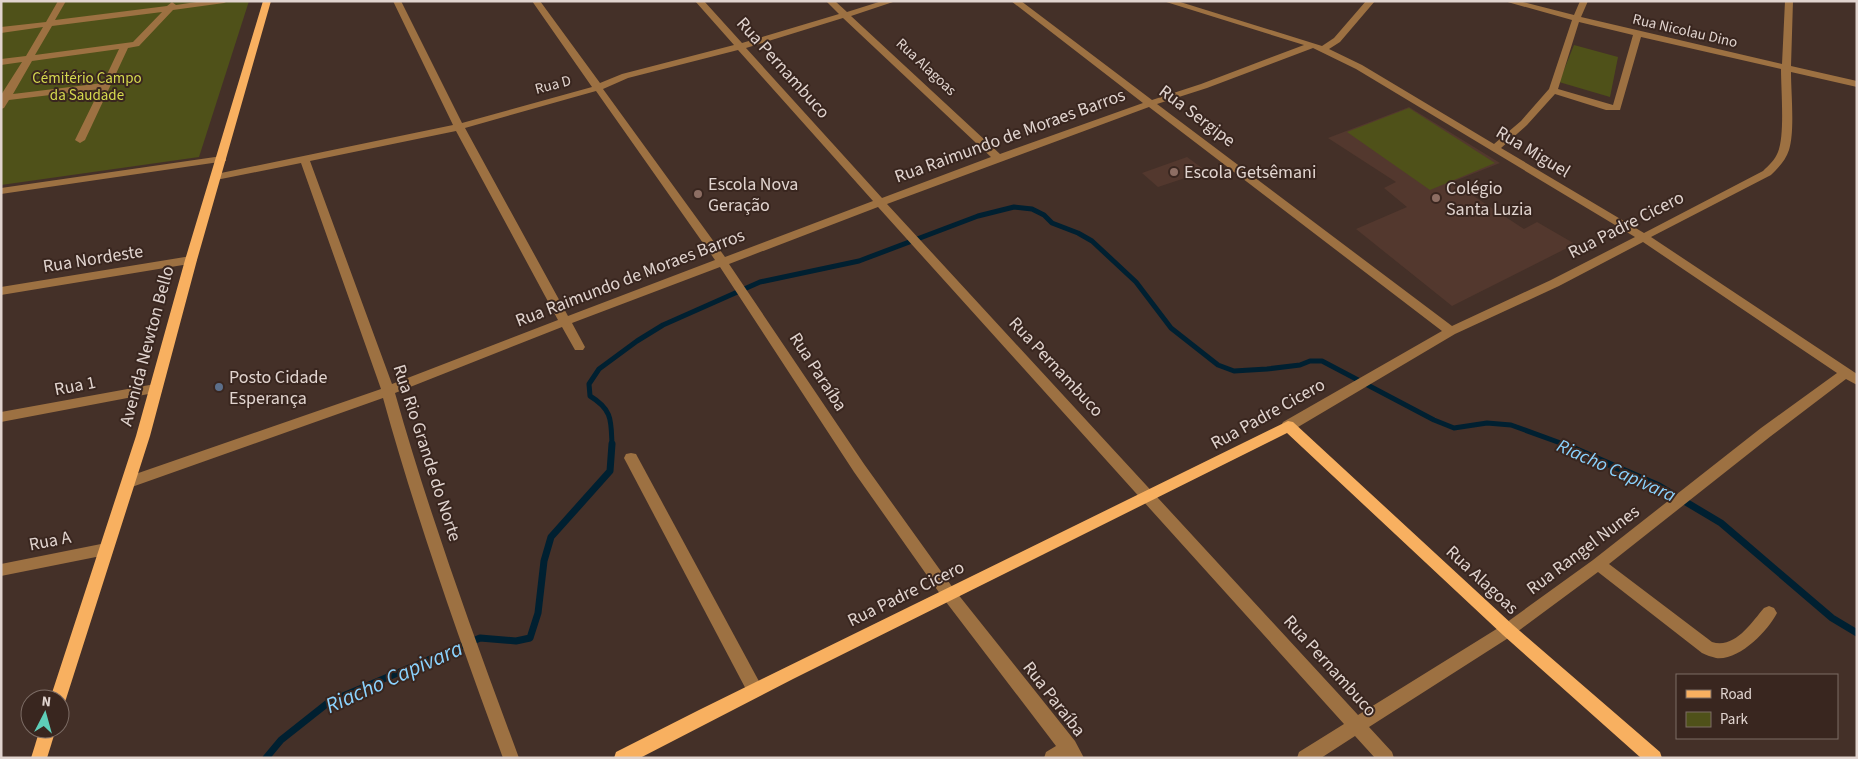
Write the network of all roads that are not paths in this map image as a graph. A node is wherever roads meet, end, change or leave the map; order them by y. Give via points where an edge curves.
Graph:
1 (62, 1) edge
2 (224, 1) edge
3 (267, 1) edge
4 (397, 1) edge
5 (536, 1) edge
6 (699, 1) edge
7 (830, 1) edge
8 (892, 1) edge
9 (1015, 1) edge
10 (1371, 1) edge
11 (1508, 1) edge
12 (1584, 1) edge
13 (1789, 1) edge
14 (1170, 2) edge
15 (172, 5) edge
16 (845, 16) junction
17 (1576, 19) junction
18 (50, 23) junction
19 (1, 30) edge
20 (1638, 34) junction
21 (126, 45) junction
22 (738, 47) junction
23 (1319, 47) junction
24 (29, 58) junction
25 (1, 62) edge
26 (1786, 68) junction
27 (1857, 84) edge
28 (107, 85) junction
29 (598, 88) junction
30 (1553, 90) junction
31 (4, 98) edge
32 (1151, 103) junction
33 (1, 106) edge
34 (460, 127) junction
35 (80, 140) dead end
36 (1495, 148) junction
37 (998, 158) junction
38 (222, 159) junction
39 (305, 160) junction
40 (216, 177) junction
41 (1, 191) edge
42 (880, 202) junction
43 (1643, 238) junction
44 (191, 260) junction
45 (722, 261) junction
46 (1, 291) edge
47 (566, 321) junction
48 (1452, 331) junction
49 (580, 347) dead end
50 (1851, 376) edge
51 (155, 389) junction
52 (388, 391) junction
53 (1, 417) edge
54 (1288, 426) junction
55 (631, 458) dead end
56 (129, 482) junction
57 (1150, 497) junction
58 (106, 549) junction
59 (1598, 564) junction
60 (1, 570) edge
61 (948, 593) junction
62 (1769, 613) dead end
63 (1508, 630) junction
64 (61, 689) edge
65 (754, 690) junction
66 (1358, 725) junction
67 (45, 739) edge
68 (1072, 753) edge
69 (39, 758) edge
70 (512, 758) edge
71 (622, 758) edge
72 (1052, 758) edge
73 (1305, 758) edge
74 (1386, 758) edge
75 (1654, 758) edge

1 - 18 street
2 - 15 street
3 - 38 main road, Avenida Newton Bello
4 - 34 street
5 - 29 street, Rua Paraíba
6 - 22 street, Rua Pernambuco
7 - 16 street, Rua Alagoas
8 - 16 street, Rua D
9 - 32 street, Rua Sergipe
10 - 23 street, Rua Raimundo de Moraes Barros via 1337,40
11 - 17 street, Rua Nicolau Dino
12 - 17 street
13 - 26 street, Rua Padre Cicero
14 - 23 street, Rua Miguel
15 - 18 street
15 - 21 street via 139,43
16 - 22 street, Rua D
16 - 37 street, Rua Alagoas
17 - 20 street, Rua Nicolau Dino
17 - 30 street
18 - 19 street
18 - 24 street
20 - 26 street, Rua Nicolau Dino
20 - 30 street via 1617,108
21 - 24 street
21 - 28 street
22 - 29 street, Rua D via 626,76
22 - 42 street, Rua Pernambuco
23 - 32 street, Rua Raimundo de Moraes Barros
23 - 36 street, Rua Miguel via 1368,72
24 - 25 street
24 - 31 street
26 - 27 street, Rua Nicolau Dino
26 - 43 street, Rua Padre Cicero via 1786,134 1778,162 1748,184
28 - 31 street
28 - 35 street
29 - 34 street, Rua D
29 - 45 street, Rua Paraíba
30 - 36 street via 1524,123
31 - 33 street
32 - 37 street, Rua Raimundo de Moraes Barros
32 - 48 street, Rua Sergipe
34 - 39 street, Rua D
34 - 47 street
36 - 43 street, Rua Miguel
37 - 42 street, Rua Raimundo de Moraes Barros
38 - 40 main road, Avenida Newton Bello
38 - 41 street
39 - 40 street, Rua D
39 - 52 street, Rua Rio Grande do Norte
40 - 44 main road, Avenida Newton Bello
42 - 45 street, Rua Raimundo de Moraes Barros
42 - 57 street, Rua Pernambuco
43 - 48 street, Rua Padre Cicero
43 - 50 street, Rua Miguel
44 - 46 street, Rua Nordeste
44 - 51 main road, Avenida Newton Bello
45 - 47 street, Rua Raimundo de Moraes Barros
45 - 61 street, Rua Paraíba via 859,468
47 - 49 street
47 - 52 street, Rua Raimundo de Moraes Barros
48 - 54 street, Rua Padre Cicero
50 - 59 street, Rua Rangel Nunes via 1766,432
51 - 53 street, Rua 1
51 - 56 main road, Avenida Newton Bello
52 - 56 street, Rua Raimundo de Moraes Barros
52 - 70 street, Rua Rio Grande do Norte via 459,618
54 - 57 main road, Rua Padre Cicero
54 - 63 main road, Rua Alagoas
55 - 65 street
56 - 58 main road, Avenida Newton Bello
57 - 61 main road, Rua Padre Cicero
57 - 66 street, Rua Pernambuco
58 - 60 street, Rua A
58 - 64 main road, Avenida Newton Bello
59 - 62 street via 1716,652 1737,647
59 - 63 street, Rua Rangel Nunes
61 - 65 main road, Rua Padre Cicero
61 - 68 street, Rua Paraíba
63 - 66 street, Rua Rangel Nunes
63 - 75 main road, Rua Alagoas
65 - 71 main road, Rua Padre Cicero
66 - 73 street, Rua Rangel Nunes
66 - 74 street, Rua Pernambuco
67 - 69 main road
68 - 72 street

